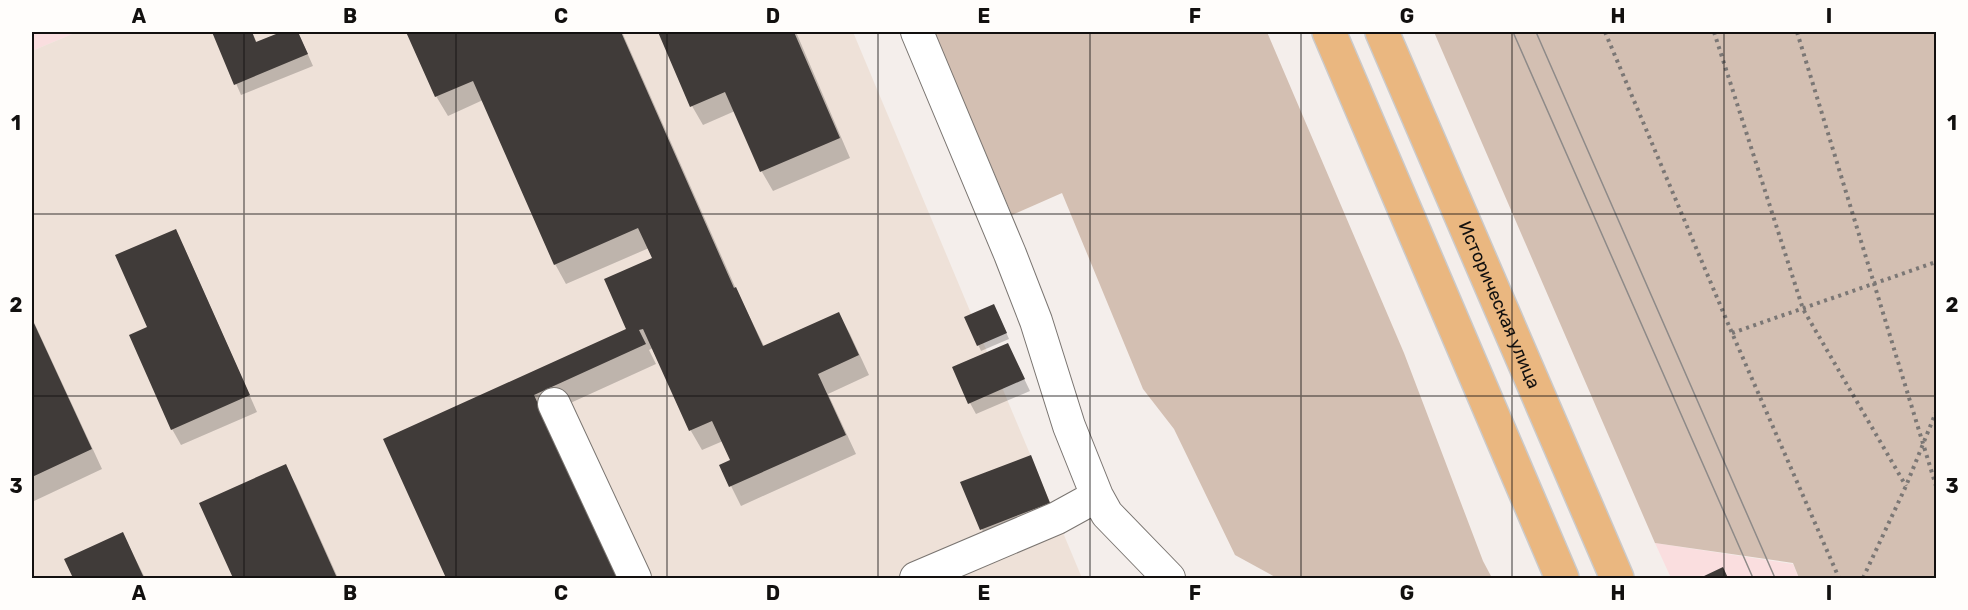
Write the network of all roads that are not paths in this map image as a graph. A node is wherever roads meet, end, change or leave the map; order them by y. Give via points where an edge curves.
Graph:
1 (917, 32) edge
2 (1329, 32) edge
3 (1382, 32) edge
4 (554, 404) dead end
5 (1097, 496) junction
6 (635, 579) edge
7 (916, 579) edge
8 (1168, 579) edge
9 (1562, 579) edge
10 (1617, 579) edge

1 - 5 lane via 1036,321 1069,426
2 - 9 highway
3 - 10 highway, Историческая улица
4 - 6 lane
5 - 7 lane via 1057,518
5 - 8 lane via 1107,514

